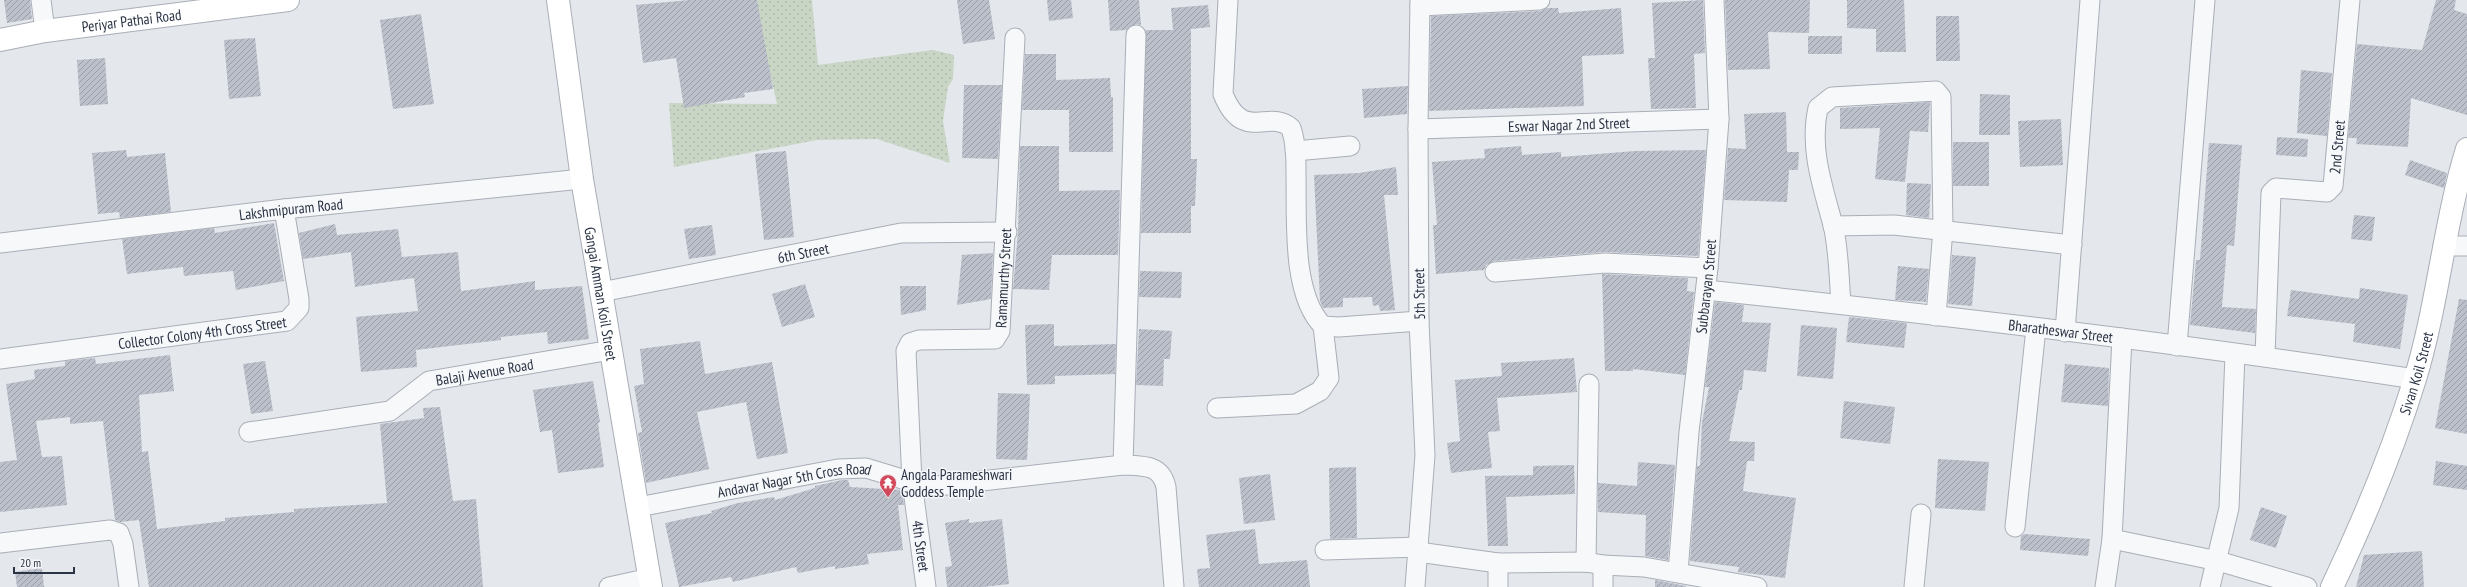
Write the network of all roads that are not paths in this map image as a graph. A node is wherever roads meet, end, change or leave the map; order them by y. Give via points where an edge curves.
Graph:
1 (41, 0) edge
2 (288, 0) edge
3 (558, 0) edge
4 (1228, 0) edge
5 (1540, 0) edge
6 (1714, 0) edge
7 (2090, 0) edge
8 (2205, 0) edge
9 (2350, 0) edge
10 (1420, 3) edge
11 (45, 31) junction
12 (1136, 35) dead end
13 (1015, 38) dead end
14 (0, 40) edge
15 (1719, 119) junction
16 (1418, 129) junction
17 (1350, 146) dead end
18 (2467, 149) edge
19 (1295, 152) junction
20 (582, 179) junction
21 (284, 209) junction
22 (1833, 226) junction
23 (1943, 230) junction
24 (1007, 232) junction
25 (0, 243) edge
26 (2072, 245) junction
27 (2443, 246) junction
28 (2467, 246) edge
29 (1708, 268) junction
30 (1495, 272) dead end
31 (1706, 290) junction
32 (601, 292) junction
33 (1841, 304) junction
34 (1936, 316) junction
35 (1420, 321) junction
36 (1323, 326) junction
37 (2036, 328) junction
38 (2065, 332) junction
39 (2122, 338) junction
40 (2177, 346) junction
41 (611, 350) junction
42 (2235, 354) junction
43 (2266, 356) junction
44 (0, 359) edge
45 (2415, 379) junction
46 (1589, 384) dead end
47 (1217, 408) dead end
48 (249, 432) dead end
49 (1123, 465) junction
50 (912, 482) junction
51 (638, 507) junction
52 (1921, 514) dead end
53 (2015, 527) dead end
54 (2112, 539) junction
55 (0, 543) edge
56 (1326, 550) dead end
57 (1419, 550) junction
58 (2218, 561) junction
59 (1498, 563) junction
60 (1594, 564) junction
61 (1678, 572) junction
62 (651, 582) edge
63 (129, 587) edge
64 (609, 587) edge
65 (926, 587) edge
66 (1174, 587) edge
67 (1415, 587) edge
68 (1498, 587) edge
69 (1603, 587) edge
70 (1757, 587) edge
71 (1914, 587) edge
72 (2105, 587) edge
73 (2210, 587) edge
74 (2307, 587) edge
75 (2332, 587) edge

1 - 11 street
2 - 11 street, Periyar Pathai Road
3 - 20 street, Gangai Amman Koil Street
4 - 19 street via 1223,94 1228,107 1243,120 1256,124 1286,124 1294,137
5 - 10 street
6 - 15 street, Subbarayan Street
7 - 26 street
8 - 40 street
9 - 43 street, 2nd Street via 2333,186 2327,192 2276,188 2271,193
10 - 16 street, 5th Street
11 - 14 street, Periyar Pathai Road
12 - 49 street
13 - 24 street, Ramamurthy Street
15 - 16 street, Eswar Nagar 2nd Street
15 - 29 street, Subbarayan Street
16 - 35 street, 5th Street
17 - 19 street
18 - 27 street, Sivan Koil Street
19 - 36 street via 1299,255 1306,295 1314,317
20 - 21 street, Lakshmipuram Road
20 - 32 street, Gangai Amman Koil Street
21 - 25 street, Lakshmipuram Road
21 - 44 street, Collector Colony 4th Cross Street via 299,299 299,308 287,321
22 - 23 street via 1894,225
22 - 23 street via 1816,157 1818,108 1832,97 1936,91 1941,97
22 - 33 street
23 - 26 street
23 - 34 street
24 - 32 street, 6th Street via 901,233
24 - 50 street, Ramamurthy Street via 1000,331 996,338 919,340 910,343 906,350
26 - 38 street
27 - 28 street
27 - 45 street, Sivan Koil Street via 2433,307
29 - 30 street via 1605,263
29 - 31 street, Subbarayan Street
31 - 33 street, Bharatheswar Street
31 - 61 street, Subbarayan Street via 1689,432
32 - 41 street, Gangai Amman Koil Street
33 - 34 street, Bharatheswar Street
34 - 37 street, Bharatheswar Street
35 - 36 street
35 - 57 street, 5th Street via 1425,455
36 - 47 street via 1329,378 1320,391 1296,404
37 - 38 street, Bharatheswar Street
37 - 53 street
38 - 39 street, Bharatheswar Street
39 - 40 street, Bharatheswar Street
39 - 54 street
40 - 42 street, Bharatheswar Street
41 - 48 street, Balaji Avenue Road via 429,381 390,411
41 - 51 street, Gangai Amman Koil Street
42 - 43 street, Bharatheswar Street
42 - 58 street via 2229,508
43 - 45 street, Bharatheswar Street
45 - 75 street, Sivan Koil Street via 2362,523
46 - 60 street
49 - 50 street, Andavar Nagar 5th Cross Road via 937,486
49 - 66 street, Andavar Nagar 5th Cross Road via 1153,467 1162,475 1166,487
50 - 51 street, Andavar Nagar 5th Cross Road via 866,468 838,469
50 - 65 street, 4th Street
51 - 62 street, Gangai Amman Koil Street
52 - 71 street
54 - 58 street
54 - 72 street
55 - 63 street via 110,530 119,533
56 - 57 street
57 - 59 street
57 - 67 street, 5th Street
58 - 73 street
58 - 74 street
59 - 60 street
59 - 68 street
60 - 61 street
60 - 69 street
61 - 70 street
62 - 64 street

